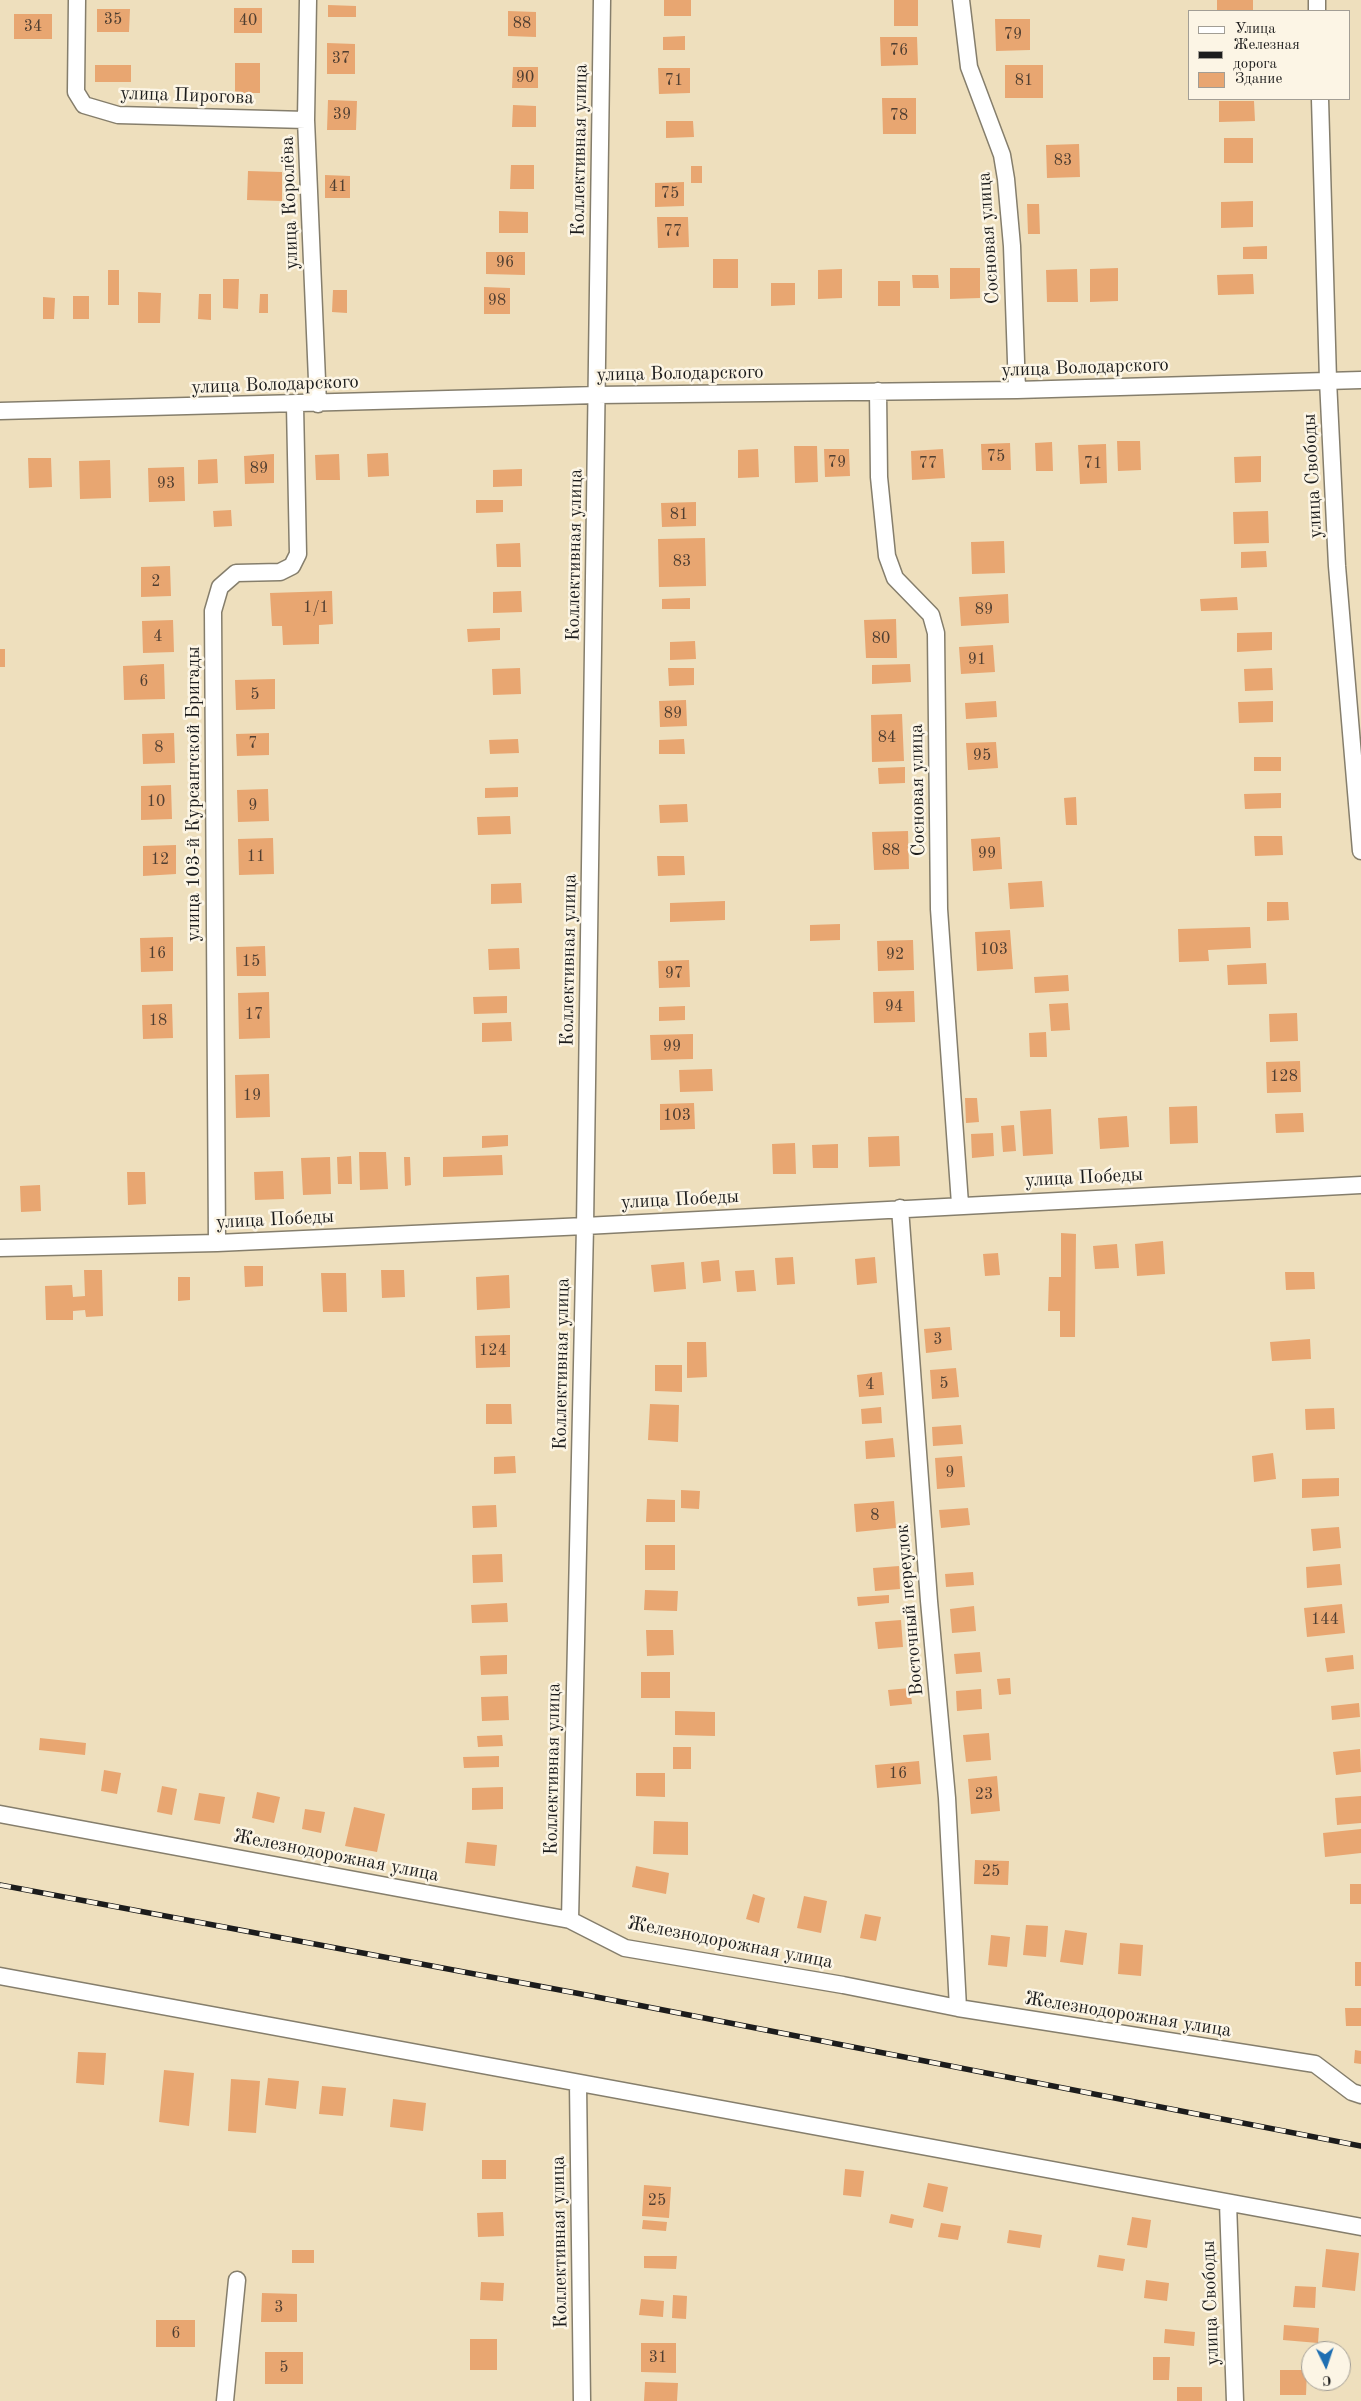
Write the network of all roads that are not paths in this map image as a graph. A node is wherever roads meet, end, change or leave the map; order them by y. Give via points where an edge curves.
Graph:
1 (77, 0) edge
2 (308, 0) edge
3 (602, 0) edge
4 (961, 0) edge
5 (1320, 100) edge
6 (306, 120) junction
7 (1328, 380) junction
8 (1361, 380) edge
9 (1016, 390) junction
10 (878, 391) junction
11 (597, 395) junction
12 (318, 404) junction
13 (295, 405) junction
14 (0, 411) edge
15 (1361, 850) edge
16 (1361, 1185) edge
17 (960, 1204) junction
18 (900, 1208) junction
19 (584, 1226) junction
20 (217, 1243) junction
21 (0, 1248) edge
22 (0, 1814) edge
23 (570, 1920) junction
24 (0, 1976) edge
25 (958, 2008) junction
26 (578, 2082) junction
27 (1361, 2095) edge
28 (1228, 2203) junction
29 (1361, 2227) edge
30 (237, 2280) dead end
31 (225, 2401) edge
32 (582, 2401) edge
33 (1235, 2401) edge

1 - 6 street, улица Пирогова via 76,92 84,105 118,116
2 - 6 street, улица Королёва
3 - 11 street, Коллективная улица
4 - 9 street, Сосновая улица via 969,67 1002,155 1006,178 1012,246
5 - 7 street, улица Свободы
6 - 12 street, улица Королёва
7 - 8 street, улица Володарского
7 - 9 street, улица Володарского
7 - 15 street, улица Свободы via 1338,566
9 - 10 street, улица Володарского
10 - 11 street, улица Володарского
10 - 17 street, Сосновая улица via 879,477 887,556 895,578 931,615 936,633 939,909
11 - 12 street, улица Володарского
11 - 19 street, Коллективная улица
12 - 13 street, улица Володарского
13 - 14 street, улица Володарского
13 - 20 street, улица 103-й Курсантской Бригады via 298,554 292,566 280,572 236,573 220,587 213,611
16 - 17 street, улица Победы
17 - 18 street, улица Победы
18 - 19 street, улица Победы
18 - 25 street, Восточный переулок via 947,1798
19 - 20 street, улица Победы
19 - 23 street, Коллективная улица
20 - 21 street, улица Победы
22 - 23 street, Железнодорожная улица
23 - 25 street, Железнодорожная улица via 625,1948
24 - 26 street
25 - 27 street, Железнодорожная улица via 1315,2064 1352,2092
26 - 28 street
26 - 32 street, Коллективная улица
28 - 29 street
28 - 33 street, улица Свободы
30 - 31 street

